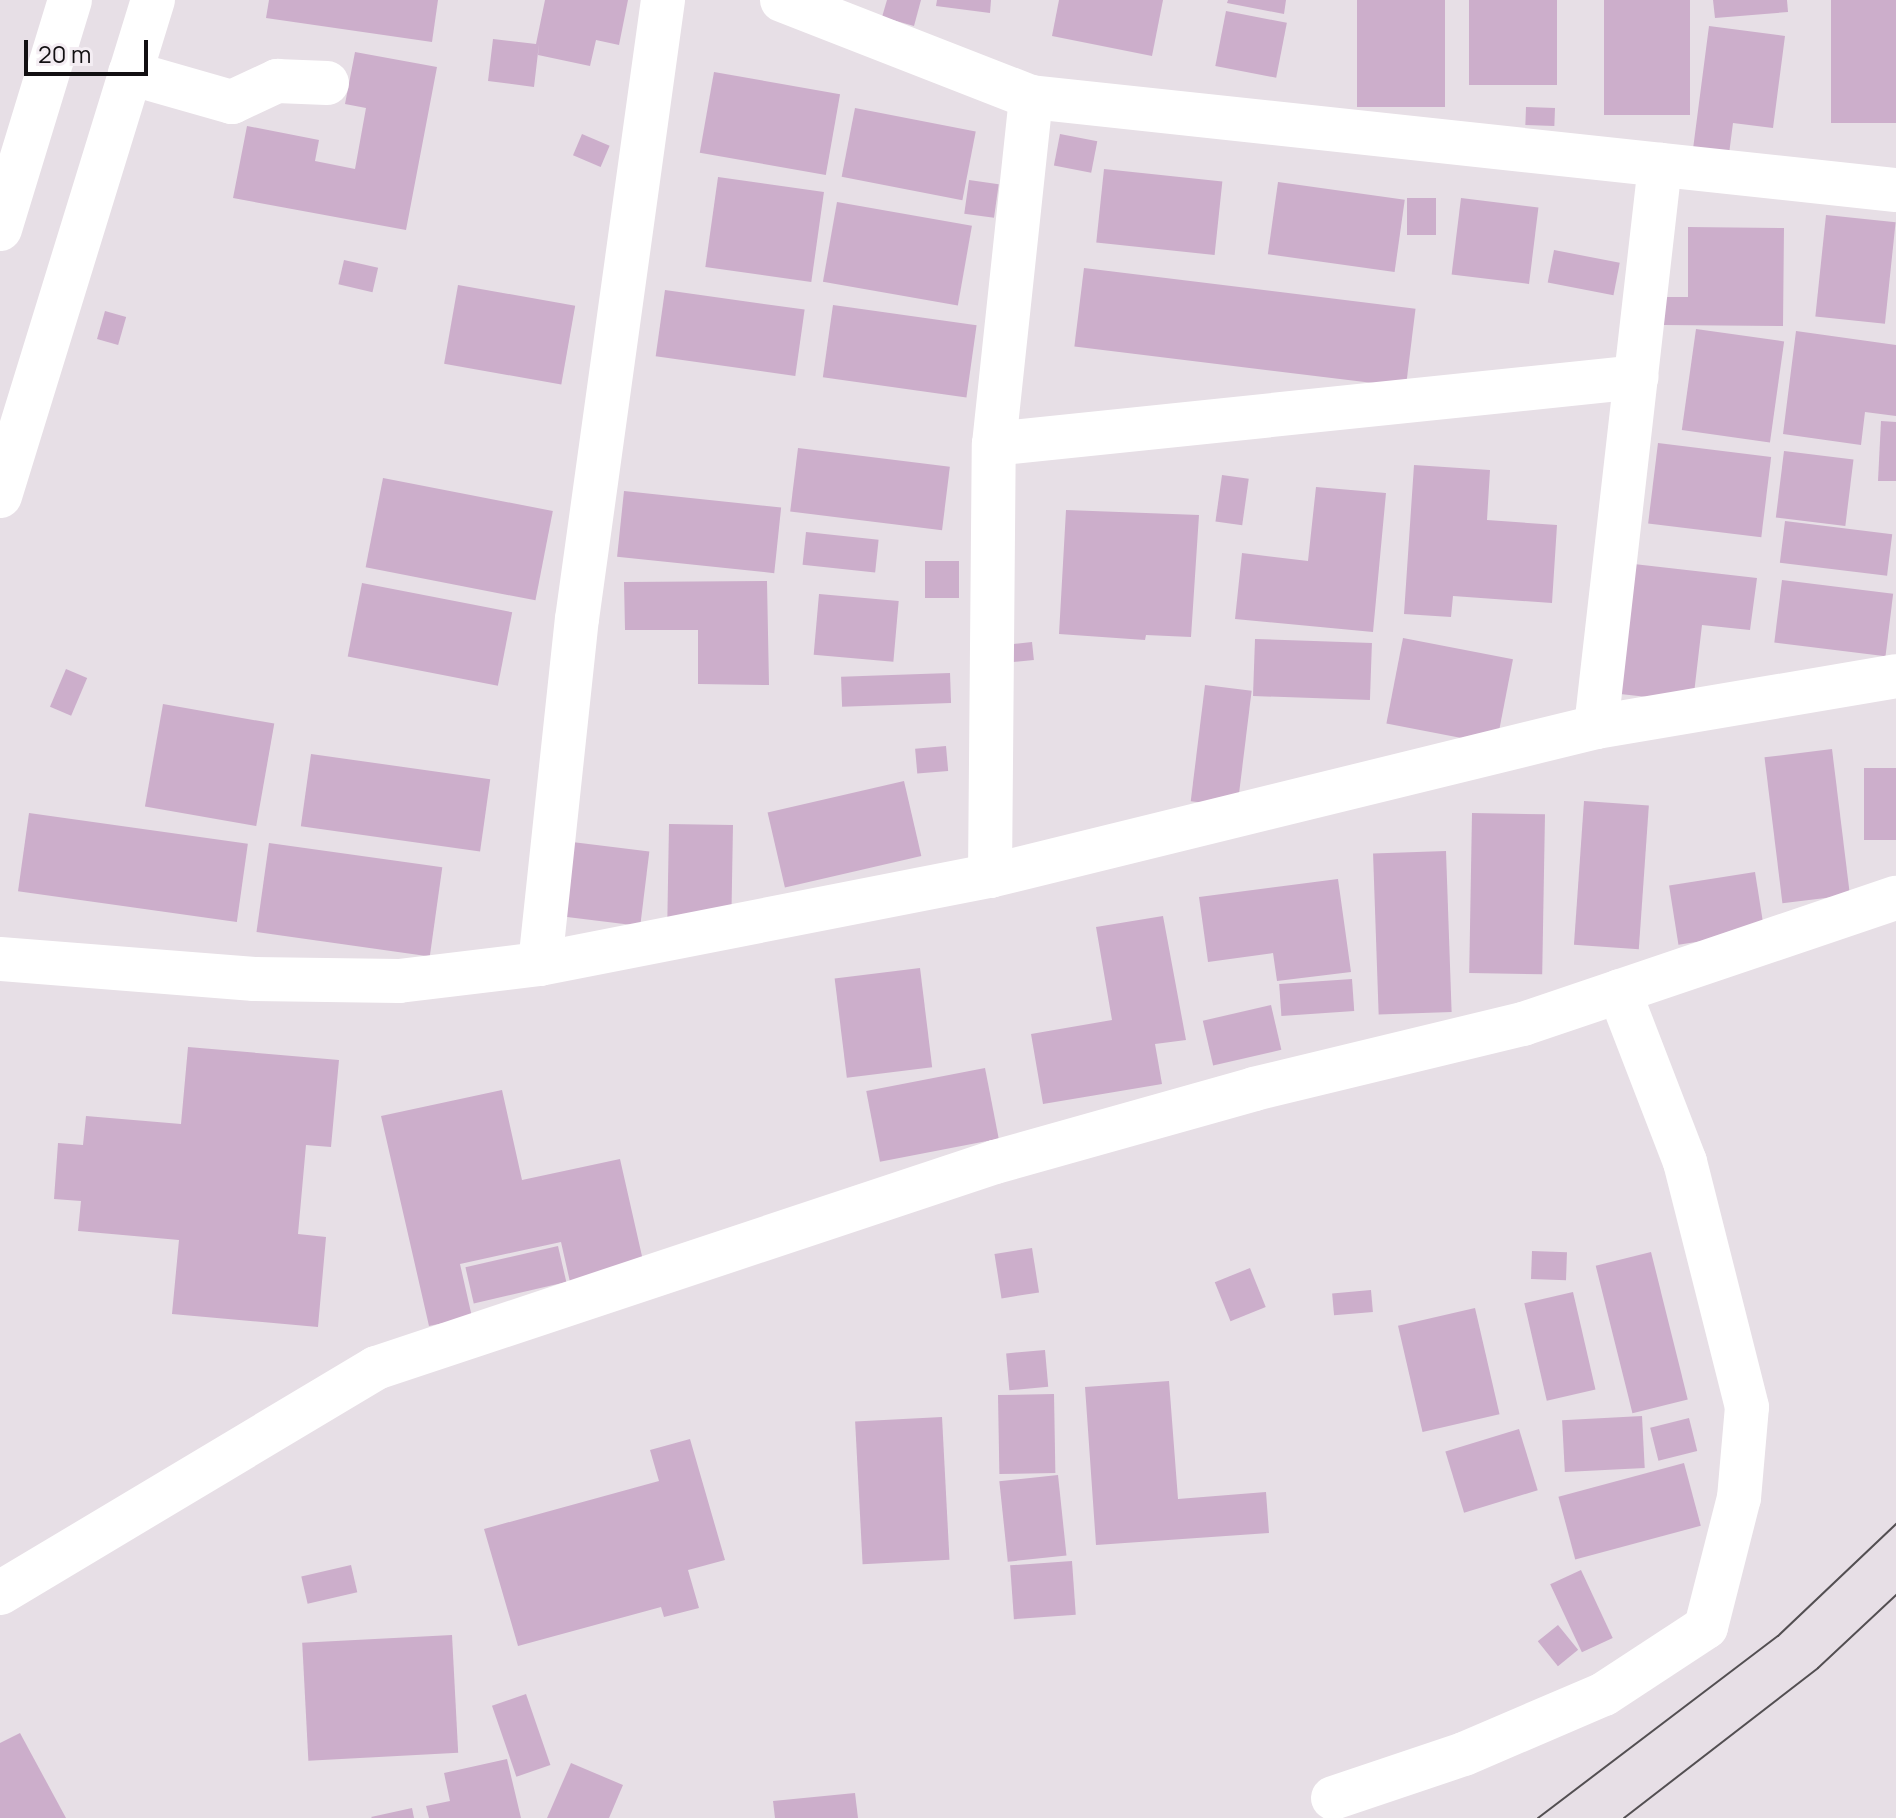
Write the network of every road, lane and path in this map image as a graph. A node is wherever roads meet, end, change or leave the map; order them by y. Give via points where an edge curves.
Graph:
1 (70, 0) edge
2 (153, 0) edge
3 (663, 0) edge
4 (782, 0) edge
5 (130, 73) junction
6 (327, 83) dead end
7 (1031, 97) junction
8 (1660, 165) junction
9 (9, 169) edge
10 (1896, 190) edge
11 (0, 229) edge
12 (1637, 377) junction
13 (994, 444) junction
14 (0, 496) edge
15 (1896, 676) edge
16 (1596, 727) junction
17 (990, 876) junction
18 (1896, 898) edge
19 (0, 959) edge
20 (540, 964) junction
21 (1619, 991) junction
22 (0, 1593) edge
23 (1333, 1798) dead end

1 - 9 street
2 - 5 street
3 - 20 street via 577,619
4 - 7 street
5 - 6 street via 232,102 277,81
5 - 14 street
7 - 8 street
7 - 13 street
8 - 10 street
8 - 12 street
9 - 11 street
12 - 13 street
12 - 16 street
13 - 17 street
15 - 16 street
16 - 17 street
17 - 20 street
18 - 21 street
19 - 20 street via 254,979 399,981
21 - 22 street via 1523,1024 1254,1089 995,1162 376,1368
21 - 23 street via 1685,1162 1747,1407 1739,1498 1706,1627 1604,1694 1464,1754

